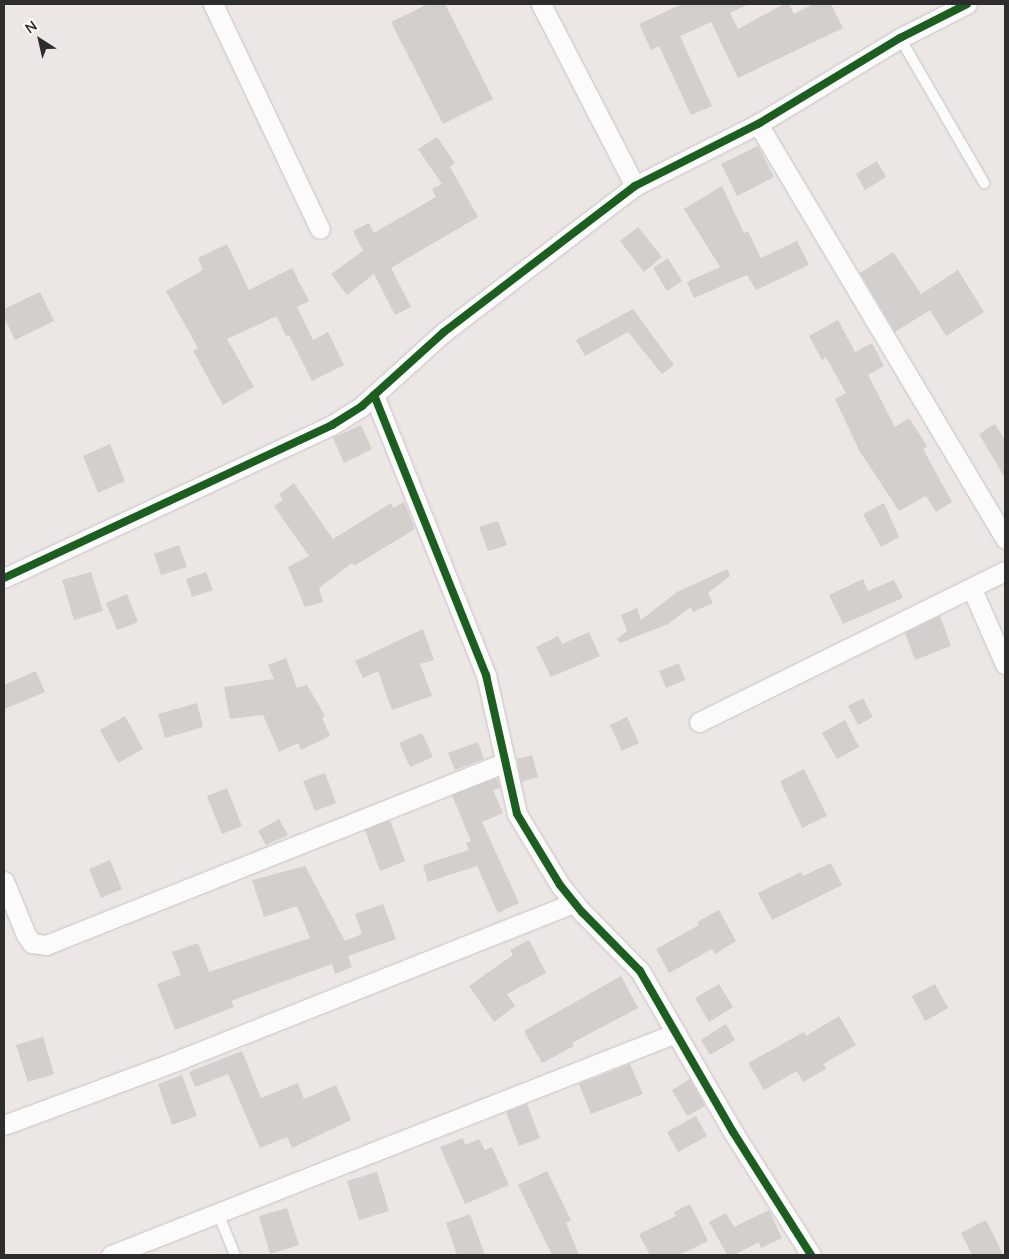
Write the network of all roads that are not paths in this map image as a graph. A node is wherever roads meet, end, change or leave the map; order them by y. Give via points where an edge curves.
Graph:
1 (214, 4) edge
2 (541, 4) edge
3 (966, 4) edge
4 (900, 38) junction
5 (758, 124) junction
6 (984, 183) dead end
7 (635, 186) junction
8 (320, 229) dead end
9 (374, 395) junction
10 (1005, 539) edge
11 (1005, 571) edge
12 (4, 578) edge
13 (972, 588) junction
14 (1005, 664) edge
15 (699, 722) dead end
16 (506, 762) junction
17 (4, 880) edge
18 (574, 903) junction
19 (676, 1033) junction
20 (4, 1125) edge
21 (218, 1213) junction
22 (803, 1253) edge
23 (111, 1255) edge
24 (235, 1255) edge

1 - 8 street
2 - 7 street
3 - 4 street
4 - 5 street
4 - 6 lane
5 - 7 street
5 - 10 street
7 - 9 street via 444,332
9 - 12 street via 332,425
9 - 16 street via 486,675
11 - 13 street
13 - 14 street
13 - 15 street
16 - 17 street via 46,945 32,943 26,935
16 - 18 street via 517,814
18 - 19 street via 640,971
18 - 20 street via 181,1059
19 - 21 street
19 - 22 street
21 - 23 street
21 - 24 lane

